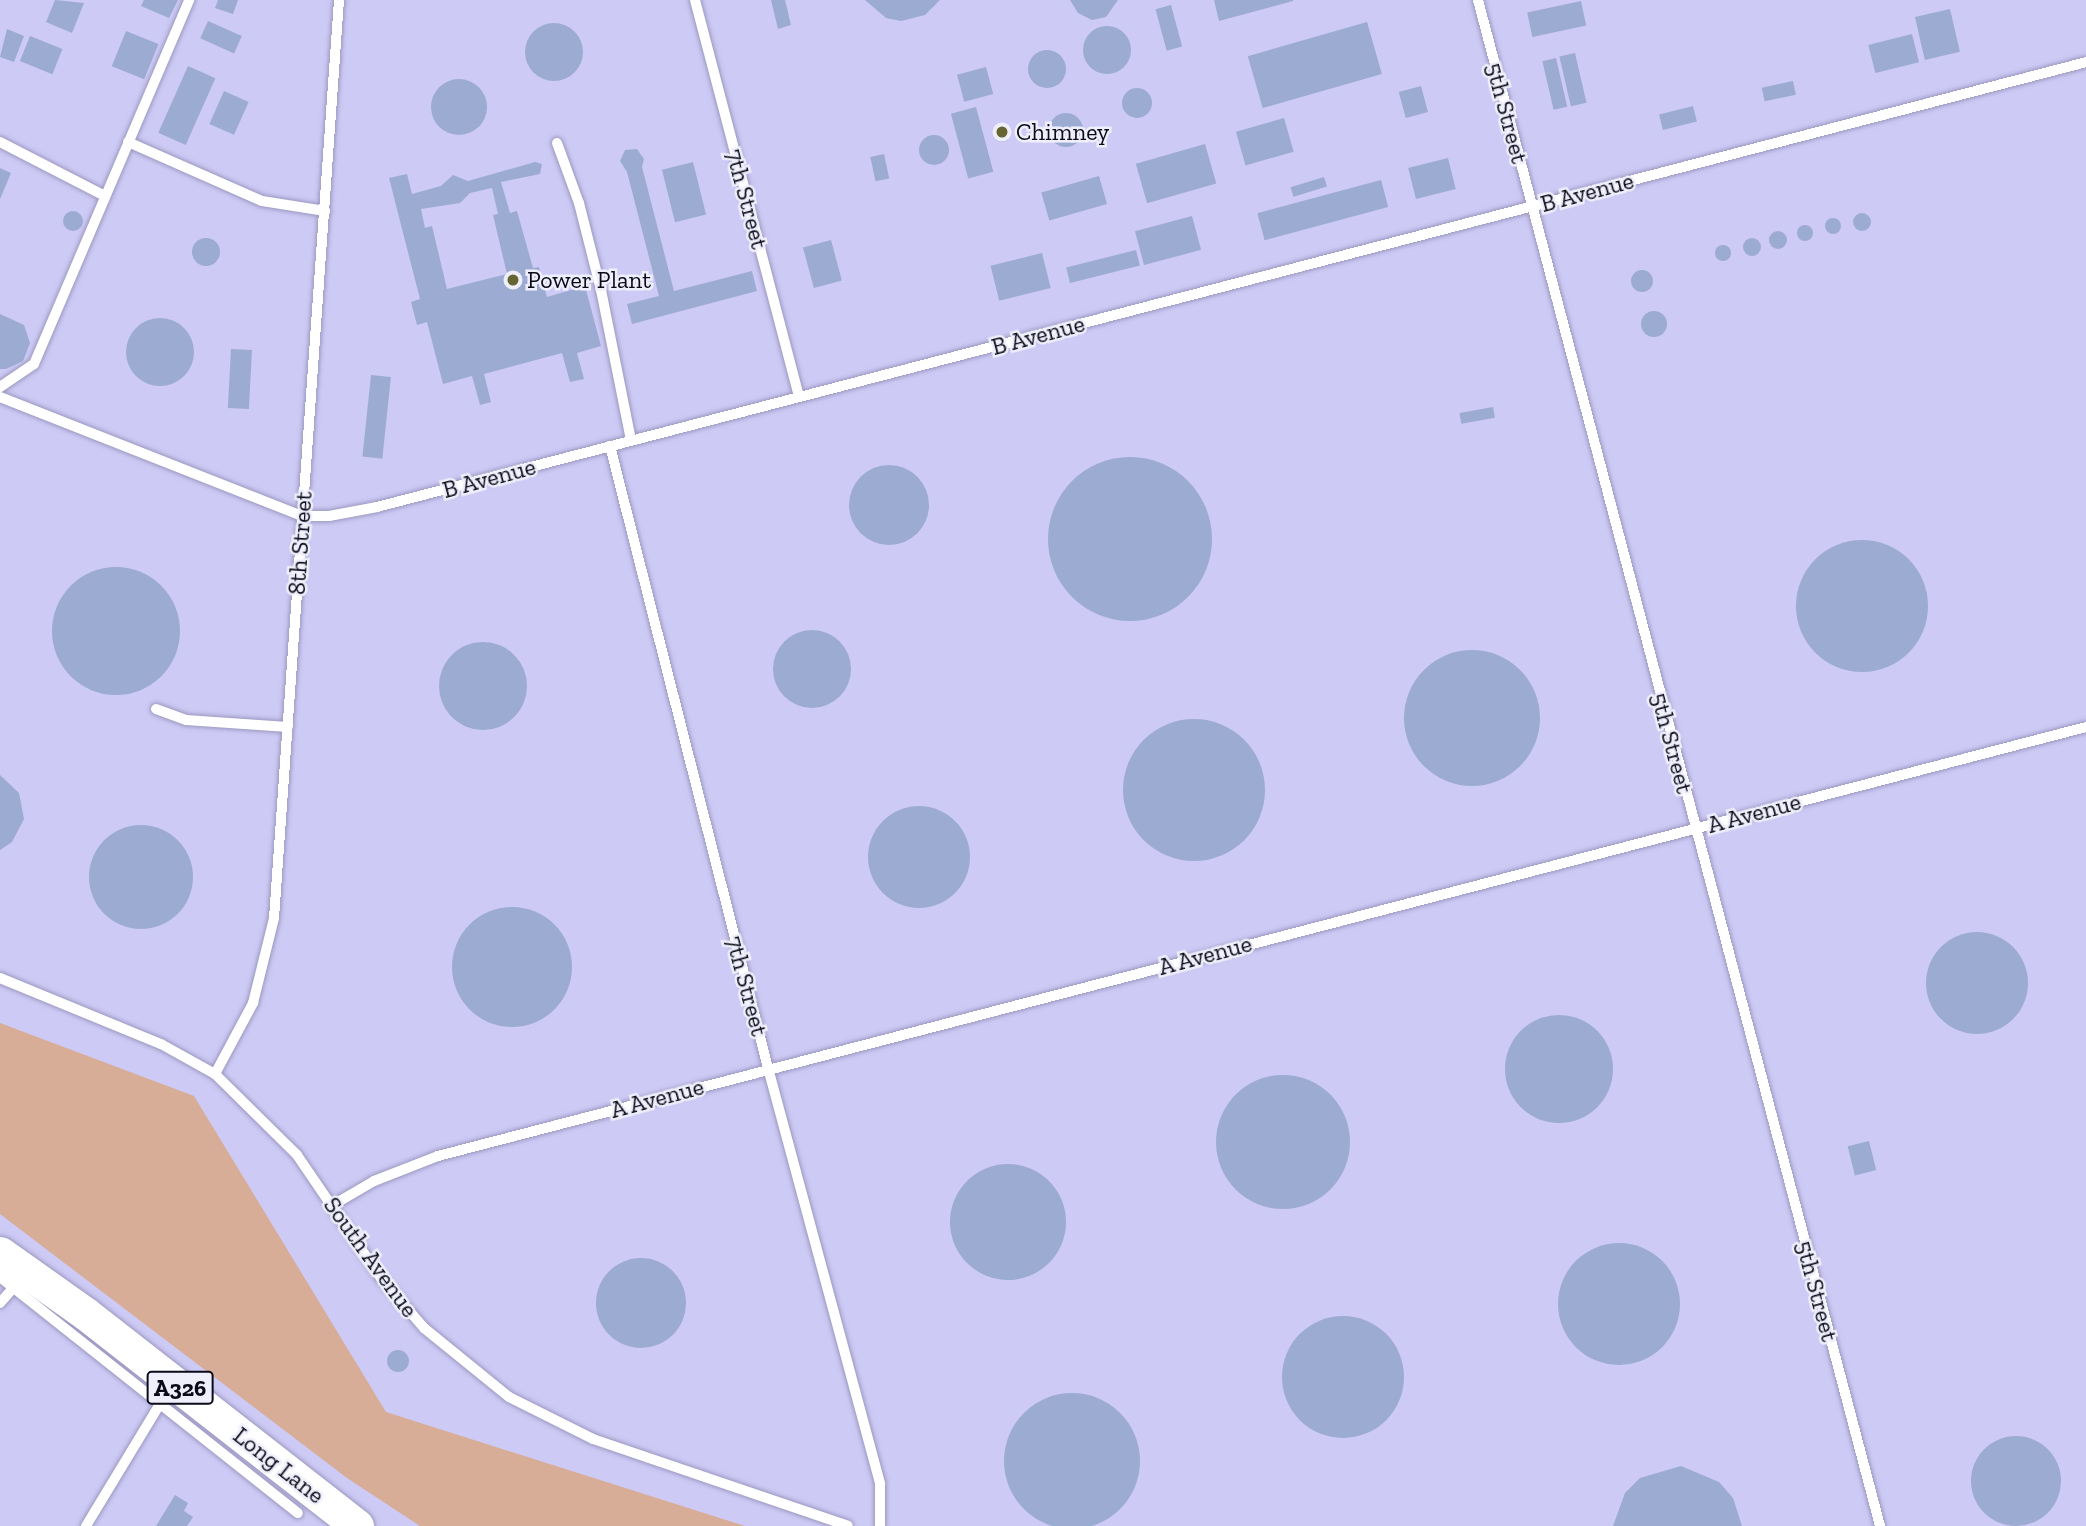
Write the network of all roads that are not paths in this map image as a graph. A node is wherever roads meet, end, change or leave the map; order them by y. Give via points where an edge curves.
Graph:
1 (189, 0) edge
2 (340, 0) edge
3 (695, 0) edge
4 (1478, 0) edge
5 (2086, 62) edge
6 (0, 142) edge
7 (128, 142) junction
8 (556, 144) dead end
9 (105, 196) junction
10 (1532, 207) junction
11 (325, 211) junction
12 (0, 387) edge
13 (0, 397) edge
14 (799, 397) junction
15 (631, 440) junction
16 (610, 446) junction
17 (302, 516) junction
18 (156, 709) dead end
19 (288, 726) junction
20 (2086, 727) edge
21 (1694, 828) junction
22 (0, 978) edge
23 (768, 1068) junction
24 (215, 1074) junction
25 (333, 1205) junction
26 (0, 1253) edge
27 (0, 1277) edge
28 (14, 1287) junction
29 (0, 1303) edge
30 (161, 1402) junction
31 (298, 1513) dead end
32 (86, 1526) edge
33 (357, 1526) edge
34 (848, 1526) edge
35 (880, 1526) edge
36 (1880, 1526) edge

1 - 7 lane
2 - 11 lane, 8th Street
3 - 14 lane, 7th Street
4 - 10 lane, 5th Street
5 - 10 lane, B Avenue
6 - 9 lane
7 - 9 lane
7 - 11 lane via 262,201
8 - 15 lane via 579,202
9 - 12 lane via 34,364
10 - 14 lane, B Avenue
10 - 21 lane, 5th Street
11 - 17 lane, 8th Street
13 - 17 lane, B Avenue
14 - 15 lane, B Avenue
15 - 16 lane, B Avenue
16 - 17 lane, B Avenue via 377,507
16 - 23 lane, 7th Street
17 - 19 lane, 8th Street
18 - 19 lane via 186,720
19 - 24 lane, 8th Street via 270,942 248,1017
20 - 21 lane, A Avenue
21 - 23 lane, A Avenue
21 - 36 lane, 5th Street
22 - 24 lane, South Avenue via 161,1044
23 - 25 lane, A Avenue via 438,1156 374,1181
23 - 35 lane, 7th Street via 880,1484
24 - 25 lane, South Avenue via 281,1137
25 - 34 lane, South Avenue via 381,1278 424,1328 509,1397 593,1439
26 - 33 main road, Long Lane / A326 via 86,1314
27 - 28 lane
28 - 29 lane
28 - 30 lane
30 - 31 lane
30 - 32 lane

